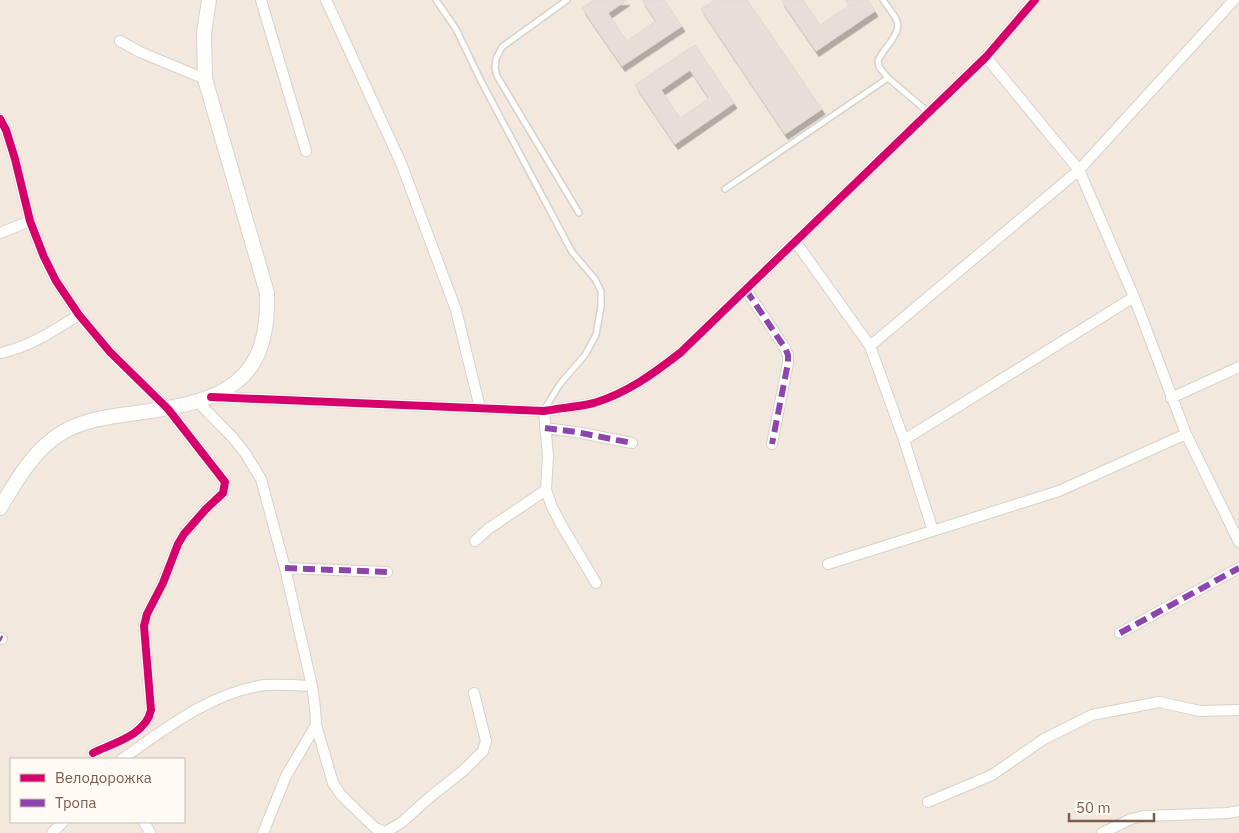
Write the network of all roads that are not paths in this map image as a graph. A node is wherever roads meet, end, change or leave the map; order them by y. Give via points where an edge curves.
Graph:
1 (209, 0) edge
2 (260, 0) edge
3 (326, 0) edge
4 (436, 0) edge
5 (567, 0) edge
6 (883, 0) edge
7 (1035, 0) edge
8 (1234, 0) edge
9 (120, 41) dead end
10 (986, 57) junction
11 (204, 78) junction
12 (888, 78) junction
13 (928, 112) junction
14 (0, 119) edge
15 (306, 151) dead end
16 (1079, 170) junction
17 (725, 189) dead end
18 (579, 212) dead end
19 (30, 221) junction
20 (0, 233) edge
21 (795, 241) junction
22 (746, 290) junction
23 (1134, 297) junction
24 (79, 315) junction
25 (870, 346) junction
26 (0, 353) edge
27 (1239, 367) edge
28 (211, 397) junction
29 (1171, 398) junction
30 (197, 401) junction
31 (480, 408) junction
32 (168, 409) junction
33 (544, 411) junction
34 (545, 428) junction
35 (1186, 434) junction
36 (904, 440) junction
37 (632, 443) dead end
38 (772, 444) dead end
39 (546, 490) junction
40 (0, 508) edge
41 (933, 531) junction
42 (475, 541) dead end
43 (1239, 542) edge
44 (828, 564) dead end
45 (285, 568) junction
46 (1239, 568) edge
47 (387, 572) dead end
48 (596, 583) dead end
49 (1120, 633) dead end
50 (312, 686) junction
51 (474, 693) dead end
52 (1239, 710) edge
53 (316, 725) junction
54 (93, 754) dead end
55 (123, 758) edge
56 (928, 802) dead end
57 (1239, 811) edge
58 (62, 823) edge
59 (52, 833) edge
60 (263, 833) edge
61 (1102, 833) edge

1 - 11 street via 204,33
2 - 15 street
3 - 31 street via 402,164 456,310
4 - 33 lane via 456,29 572,252 601,291 600,323 596,335
5 - 18 lane via 502,47 495,68
6 - 12 lane via 899,27 878,61
7 - 10 street
8 - 16 street
9 - 11 street
10 - 13 street
10 - 16 street
11 - 28 street via 267,293 268,317 263,341 246,375
12 - 13 lane
12 - 17 lane
13 - 21 street
14 - 19 street via 15,159
16 - 23 street
16 - 25 street
19 - 20 street
19 - 24 street via 56,281
21 - 22 street
21 - 25 street
22 - 33 street via 680,353 648,378 611,397
22 - 38 street via 788,355
23 - 29 street
23 - 36 street
24 - 26 street via 42,339
24 - 32 street via 110,352
25 - 36 street
27 - 29 street
28 - 30 street
28 - 31 street
29 - 35 street
30 - 32 street
30 - 45 street via 234,439 258,473
31 - 33 street
32 - 40 street via 103,418 61,433 30,463
32 - 54 street via 223,477 225,488 184,534 147,614 144,626 149,719 136,732
33 - 34 street
34 - 37 street
34 - 39 street via 548,457
35 - 41 street via 1059,491
35 - 43 street
36 - 41 street
39 - 42 street
39 - 48 street via 562,526
41 - 44 street
45 - 47 street
45 - 50 street
46 - 49 street
50 - 53 street
50 - 55 street via 263,686 201,706
51 - 53 street via 486,741 483,751 401,823 385,832 375,828 333,783
52 - 56 street via 1200,710 1159,702 1092,715 1044,739 992,775
53 - 60 street via 286,776
57 - 61 street via 1144,816
58 - 59 street

